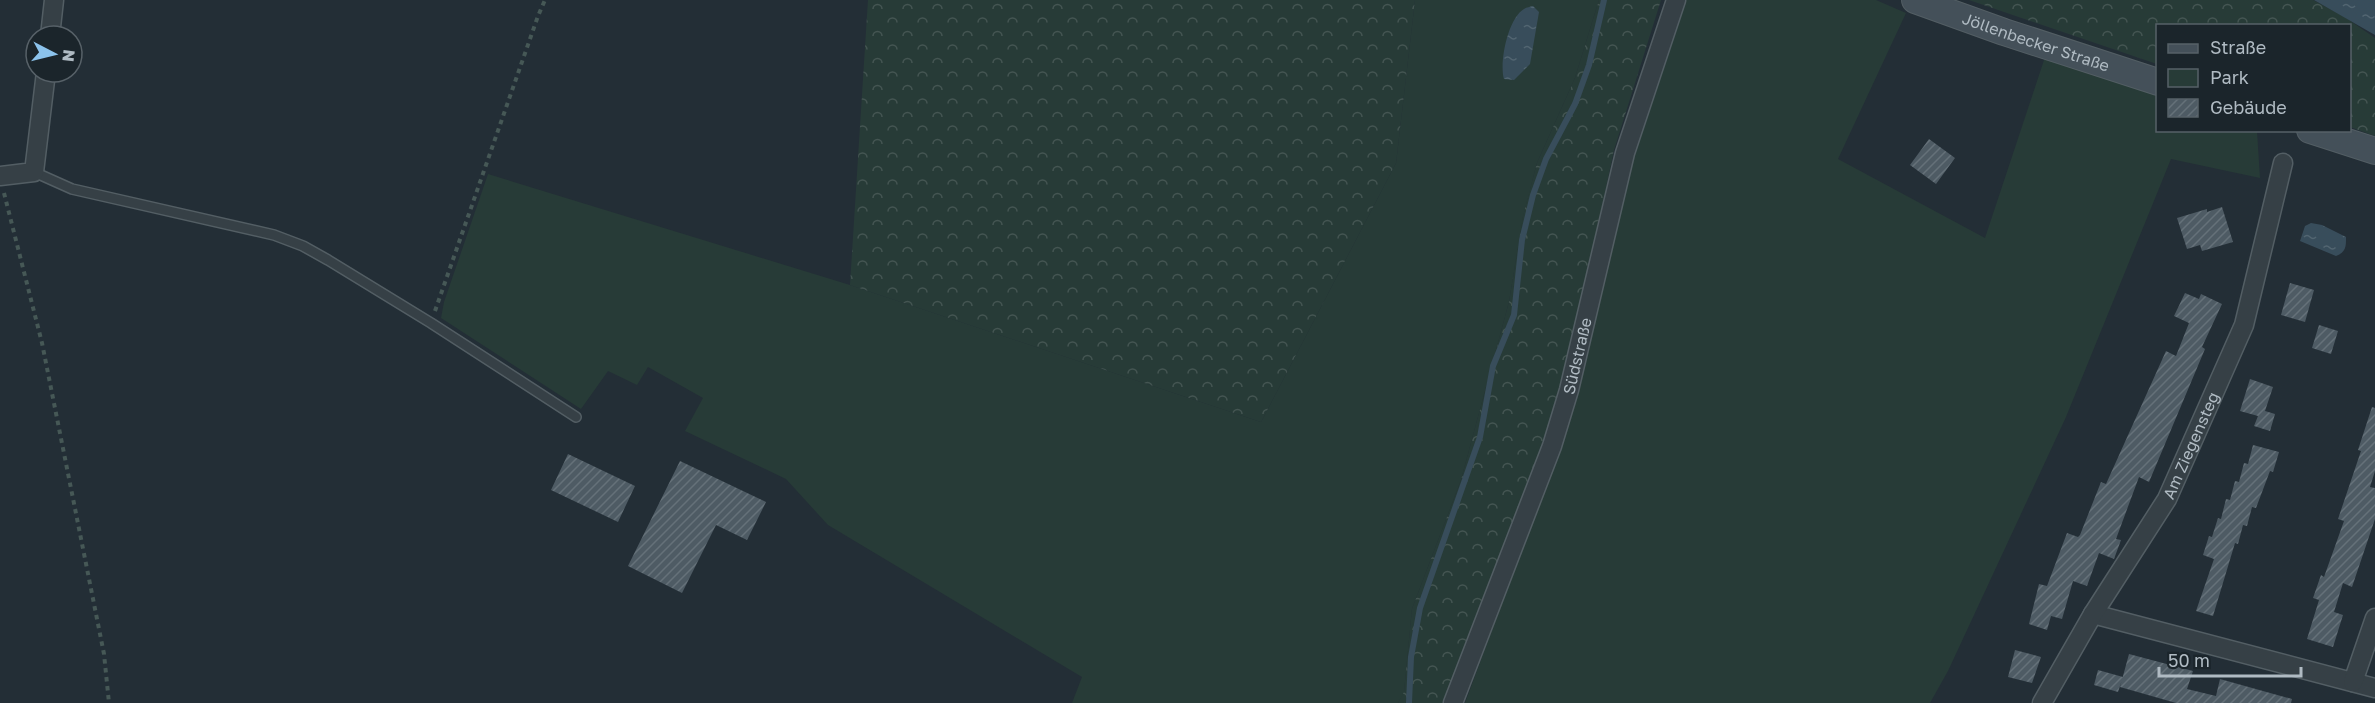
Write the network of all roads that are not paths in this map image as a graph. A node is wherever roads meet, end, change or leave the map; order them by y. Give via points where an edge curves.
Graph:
1 (54, 0) edge
2 (1676, 0) edge
3 (1915, 0) edge
4 (51, 24) edge
5 (2156, 82) edge
6 (45, 84) edge
7 (2316, 132) edge
8 (2375, 152) edge
9 (2283, 163) dead end
10 (34, 172) junction
11 (1, 182) edge
12 (576, 417) dead end
13 (2092, 614) junction
14 (2375, 618) edge
15 (2353, 682) junction
16 (2375, 688) edge
17 (1452, 703) edge
18 (2042, 703) edge

1 - 4 street
2 - 17 street, Südstraße via 1625,153 1552,446
3 - 5 main road, Jöllenbecker Straße
6 - 10 street
7 - 8 main road
9 - 13 street, Am Ziegensteg via 2244,325 2167,499
10 - 11 street
10 - 12 lane via 72,189 274,235 303,246
13 - 15 street
13 - 18 street, Am Ziegensteg
14 - 15 street
15 - 16 street

